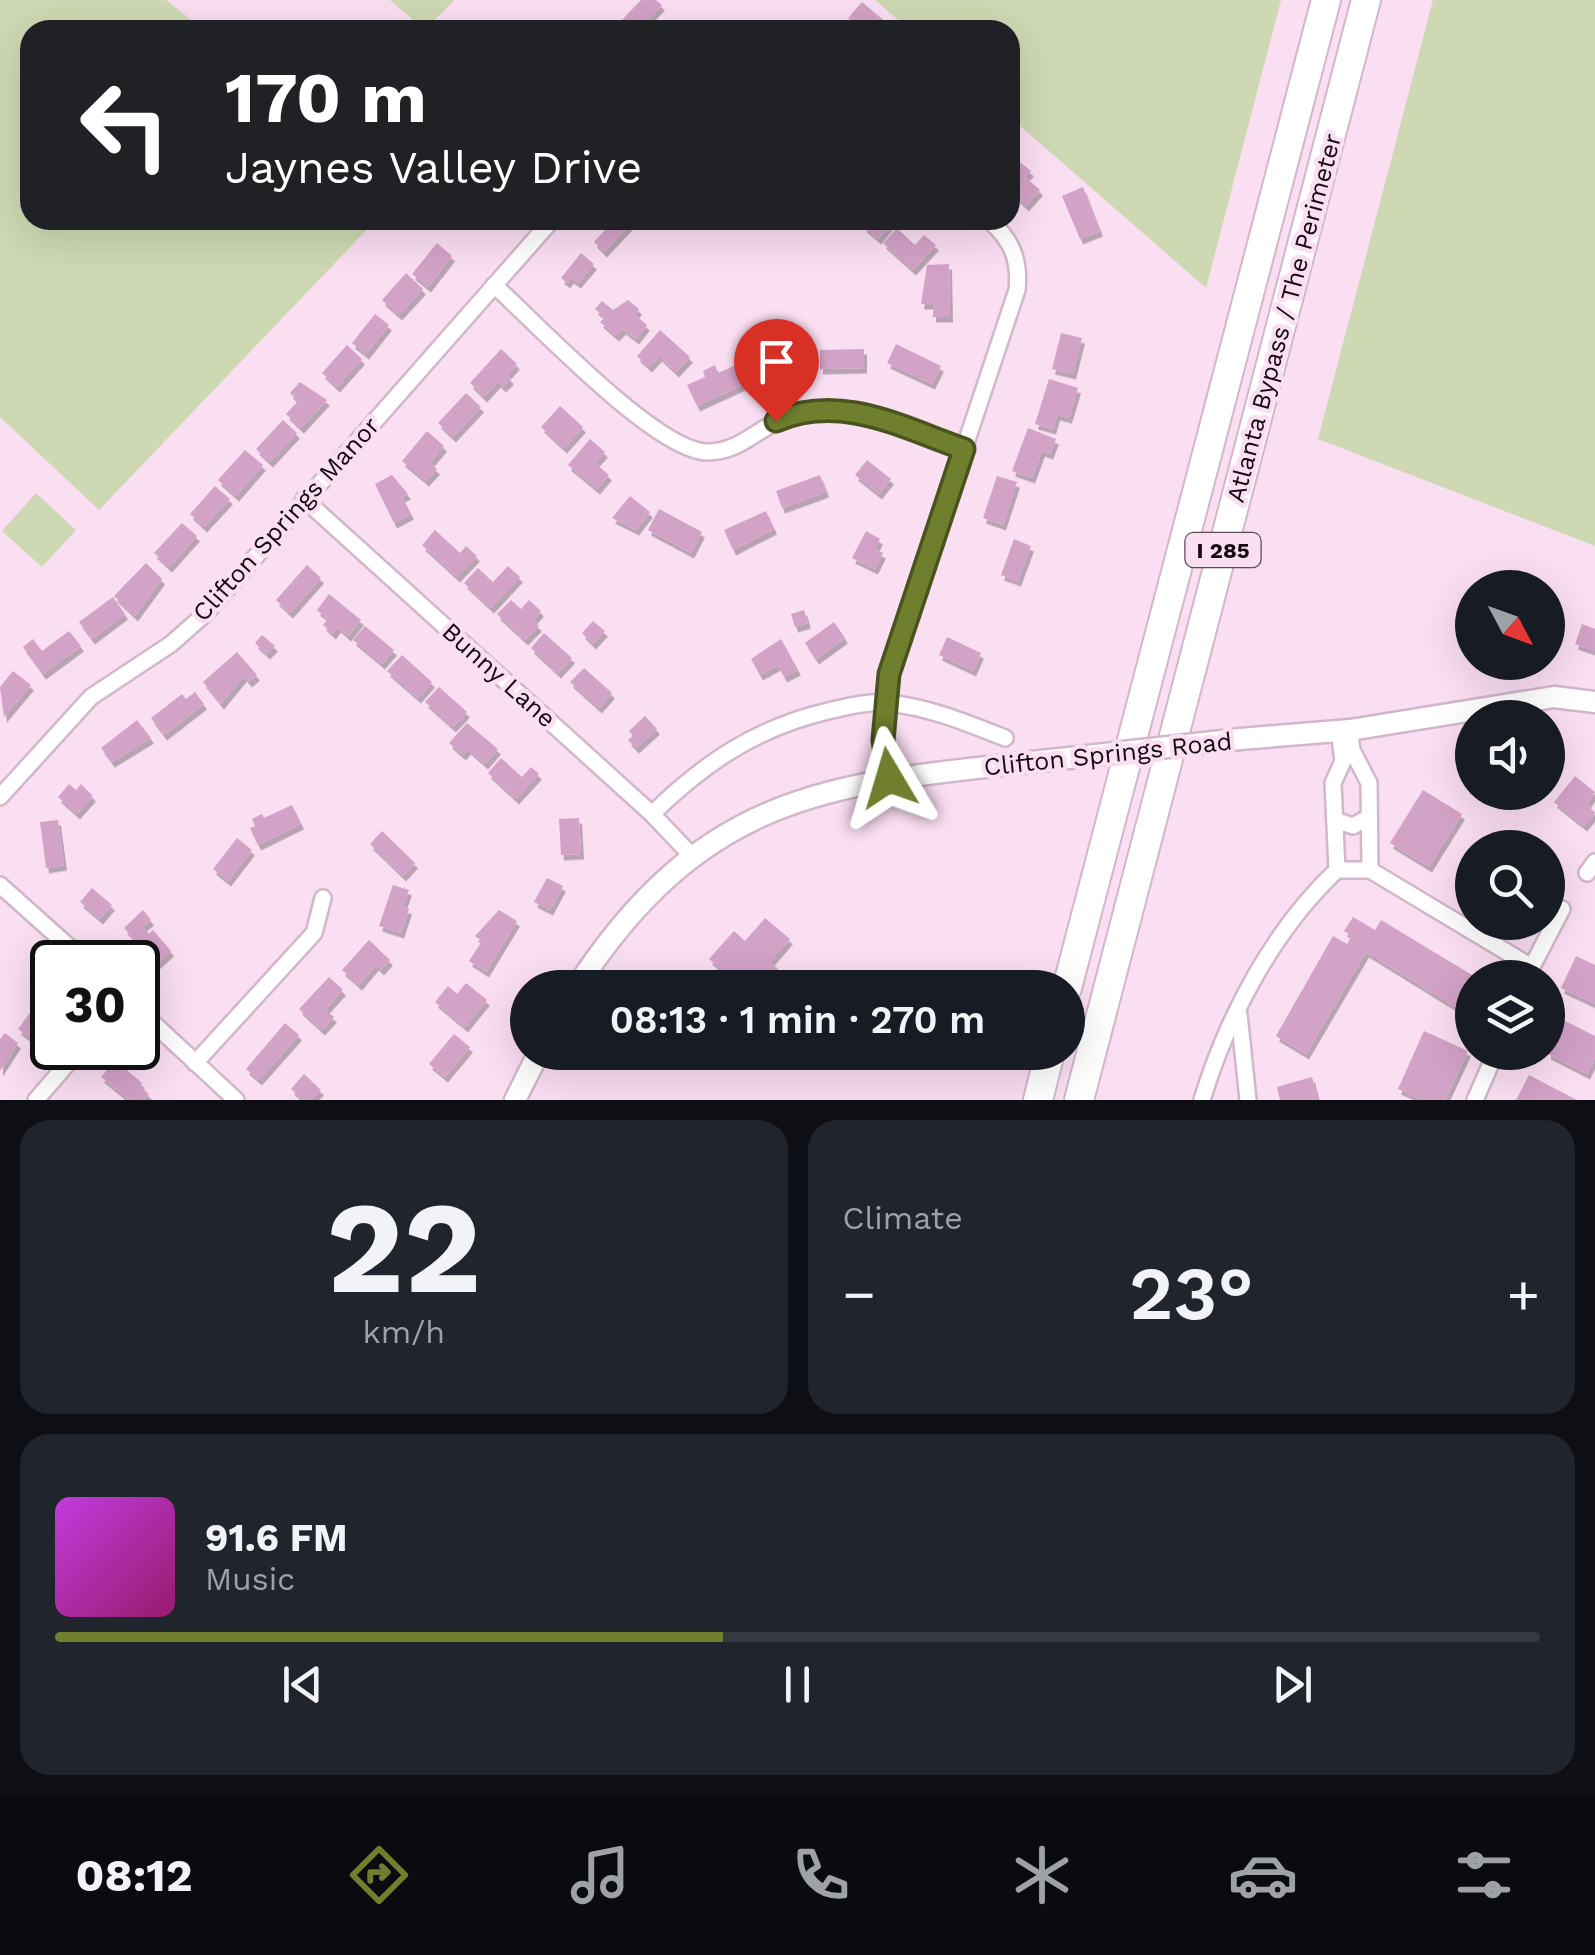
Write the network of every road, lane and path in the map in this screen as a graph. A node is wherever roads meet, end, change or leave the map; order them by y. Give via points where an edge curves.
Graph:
1 (1326, 0) edge
2 (1366, 0) edge
3 (543, 230) edge
4 (997, 230) edge
5 (494, 285) junction
6 (964, 449) junction
7 (304, 499) junction
8 (884, 702) junction
9 (1595, 702) edge
10 (1345, 730) junction
11 (1005, 738) dead end
12 (889, 778) junction
13 (0, 797) edge
14 (652, 814) junction
15 (1370, 817) junction
16 (1336, 820) junction
17 (691, 855) junction
18 (1337, 870) junction
19 (1370, 870) junction
20 (0, 885) edge
21 (323, 898) dead end
22 (61, 940) edge
23 (1509, 960) edge
24 (590, 970) edge
25 (1072, 970) edge
26 (1238, 1012) junction
27 (160, 1030) edge
28 (195, 1063) junction
29 (62, 1070) edge
30 (530, 1070) edge
31 (1046, 1070) edge
32 (1488, 1070) edge
33 (36, 1100) edge
34 (236, 1100) edge
35 (515, 1100) edge
36 (1038, 1100) edge
37 (1079, 1100) edge
38 (1202, 1100) edge
39 (1248, 1100) edge
40 (1475, 1100) edge

1 - 25 highway, Atlanta Bypass / The Perimeter / I 285
2 - 37 highway, Atlanta Bypass / The Perimeter / I 285
3 - 5 street, Clifton Springs Manor
4 - 6 street via 1019,268 1016,290
5 - 6 street via 652,429 686,447 734,448 794,414 836,407
5 - 7 street, Clifton Springs Manor
6 - 8 street
7 - 13 street, Clifton Springs Manor via 206,612 92,697
7 - 14 street, Bunny Lane
8 - 11 street
8 - 12 street
8 - 14 street via 794,719 748,739 692,776
9 - 10 street, Clifton Springs Road via 1554,696
10 - 12 street, Clifton Springs Road, bridge
10 - 15 street via 1368,782
10 - 16 street via 1343,761 1332,783
12 - 17 street, Clifton Springs Road via 781,807
14 - 17 street, Bunny Lane
15 - 16 street via 1353,826
15 - 19 street
16 - 18 street
17 - 24 street, Clifton Springs Road via 642,901
18 - 19 street
18 - 26 street via 1289,922
19 - 23 street
20 - 22 street
21 - 28 street via 314,934
26 - 38 street
26 - 39 street
27 - 28 street
28 - 34 street
29 - 33 street
30 - 35 street
31 - 36 highway
32 - 40 street

